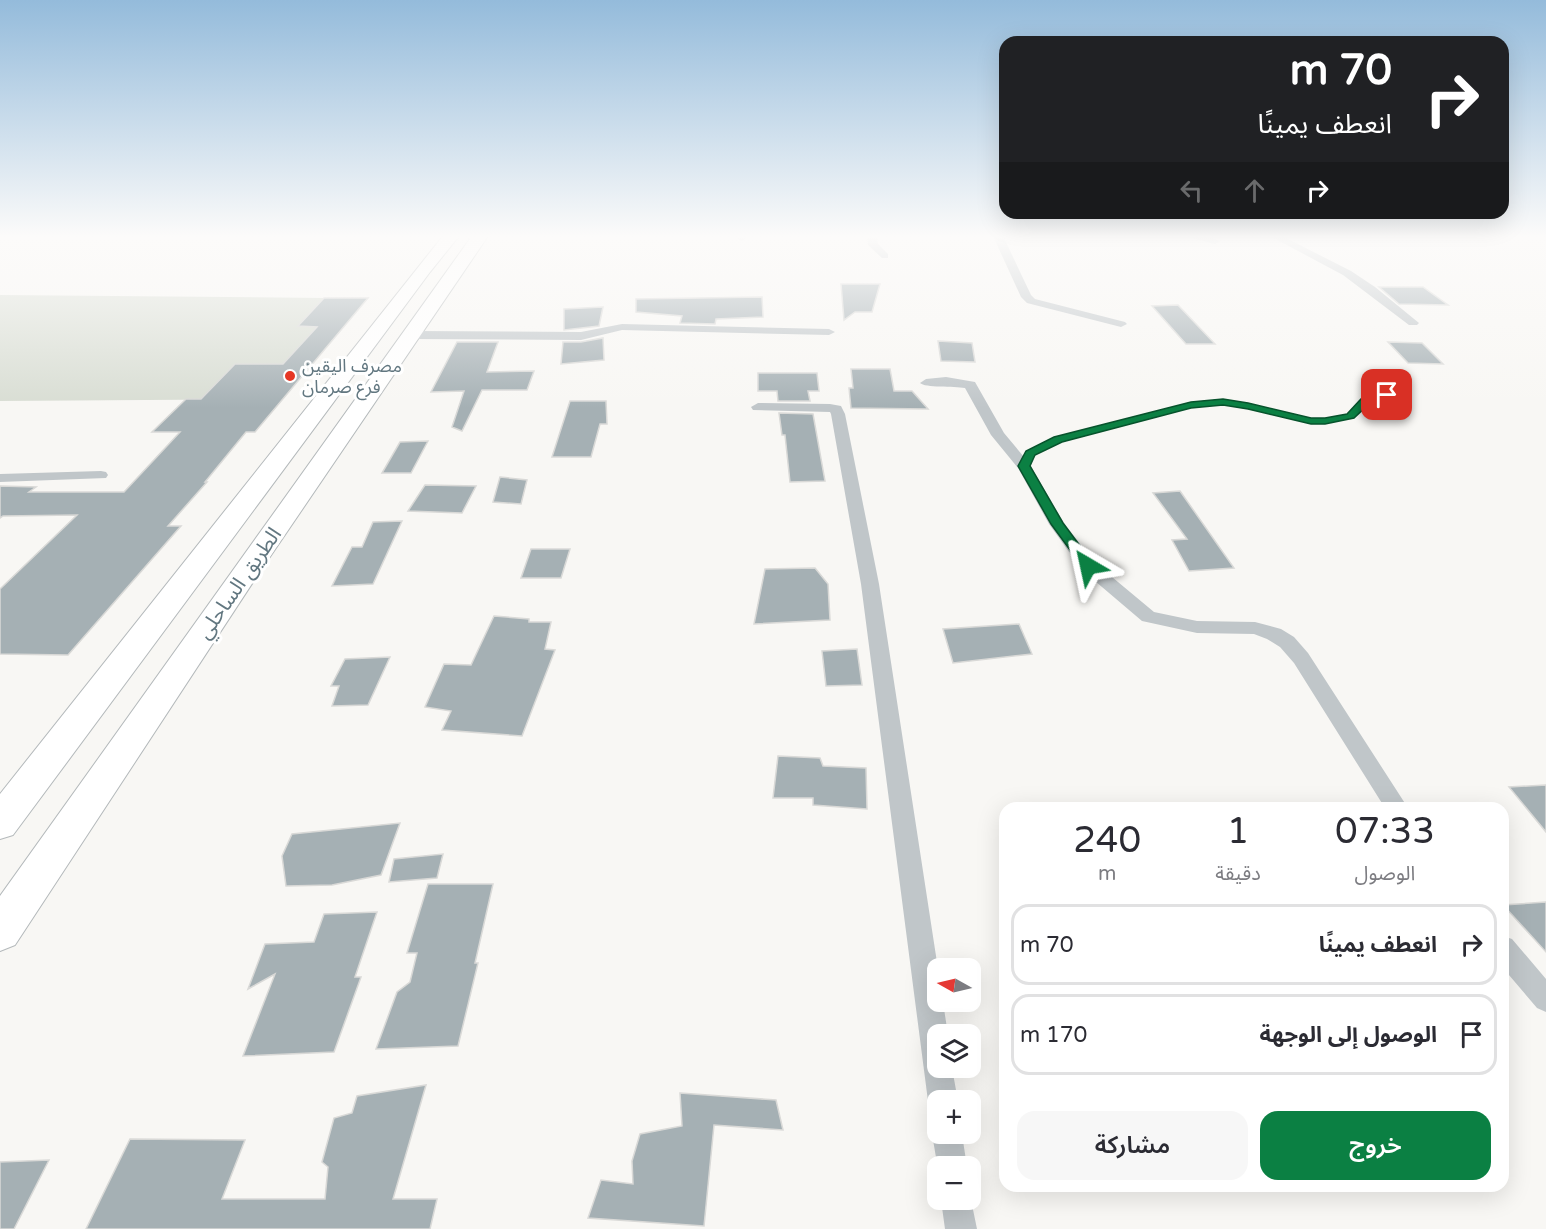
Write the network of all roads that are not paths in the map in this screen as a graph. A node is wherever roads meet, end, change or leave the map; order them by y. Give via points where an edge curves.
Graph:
1 (405, 293) edge
2 (442, 293) edge
3 (1024, 293) edge
4 (1376, 293) edge
5 (1413, 323) dead end
6 (1121, 324) dead end
7 (829, 332) dead end
8 (413, 334) junction
9 (926, 383) dead end
10 (1387, 395) dead end
11 (758, 407) dead end
12 (1024, 466) junction
13 (101, 475) dead end
14 (0, 478) edge
15 (1393, 802) edge
16 (0, 823) edge
17 (0, 931) edge
18 (1509, 955) edge
19 (1546, 999) edge
20 (932, 1024) edge
21 (958, 1210) edge
22 (961, 1229) edge

1 - 16 highway, الطريق الساحلي
2 - 8 highway, الطريق الساحلي
3 - 6 street via 1031,301
4 - 5 street
7 - 8 street via 622,327 581,336
8 - 17 highway, الطريق الساحلي
9 - 12 street via 970,385 998,435
10 - 12 lane via 1365,401 1350,416 1325,421 1223,402 1191,405 1058,440 1030,453
11 - 20 street via 830,408 838,414 870,584
12 - 15 street via 1057,524 1088,566 1148,617 1197,627 1255,628 1287,642
13 - 14 street
18 - 19 street
21 - 22 street

